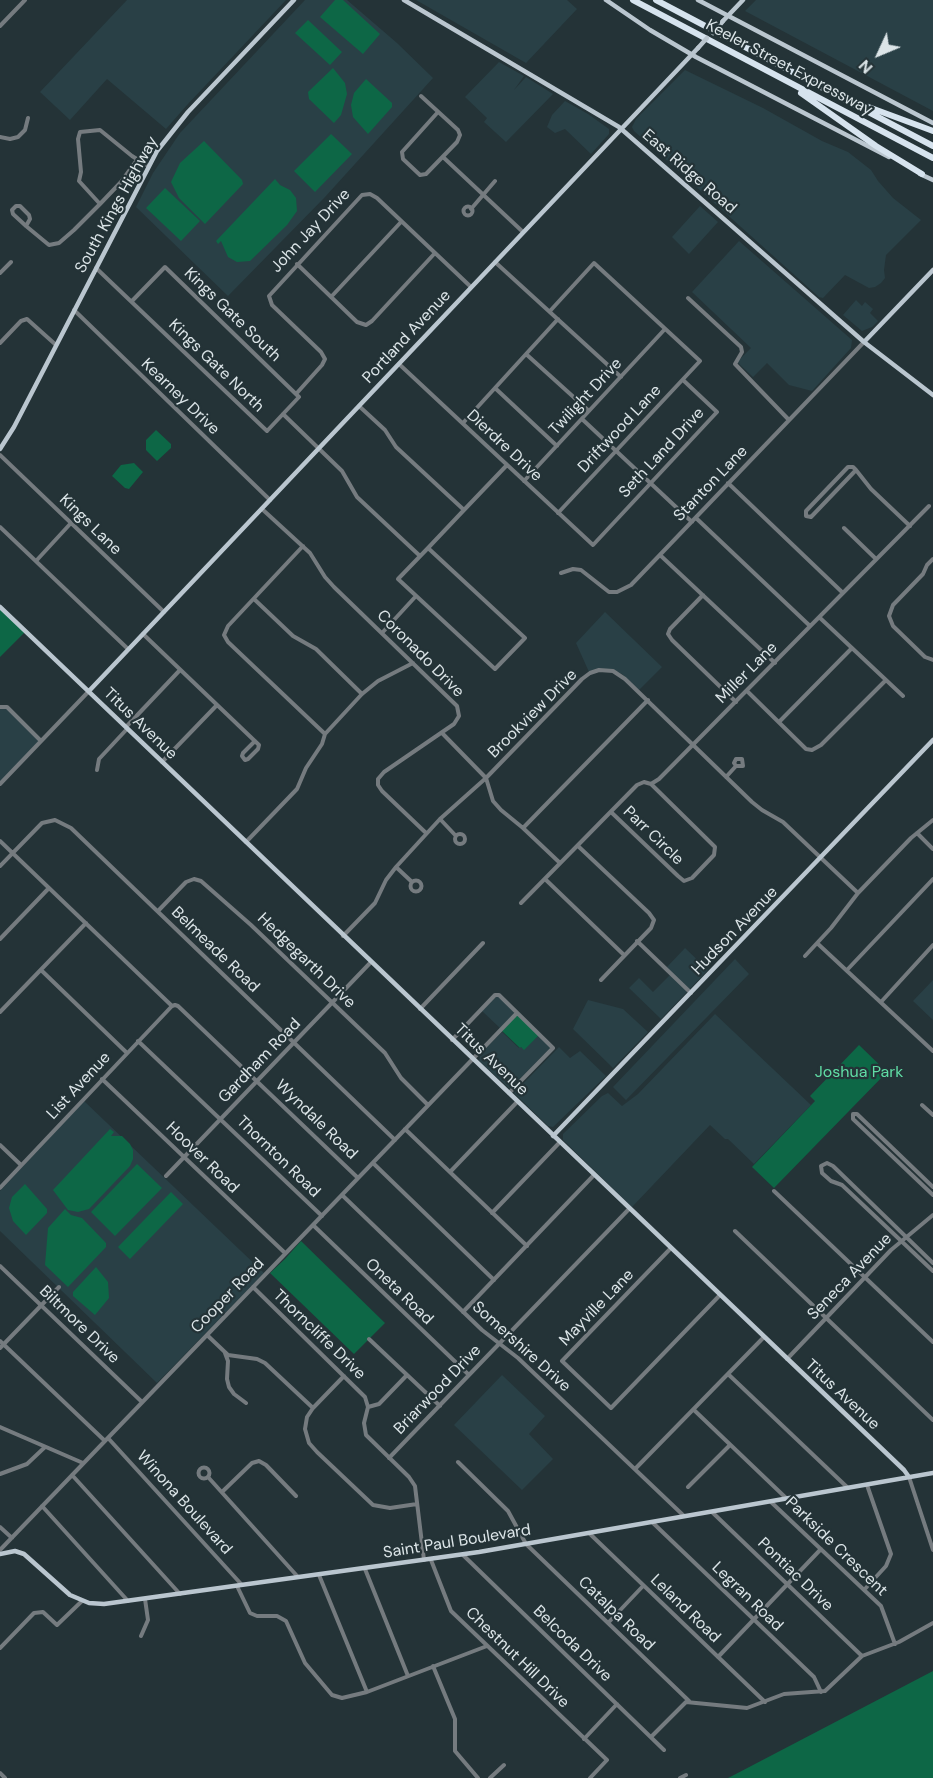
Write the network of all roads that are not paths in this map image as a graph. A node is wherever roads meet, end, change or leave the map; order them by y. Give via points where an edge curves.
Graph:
1 (25, 0) edge
2 (294, 0) edge
3 (404, 0) edge
4 (606, 0) edge
5 (633, 0) edge
6 (698, 0) edge
7 (743, 0) edge
8 (658, 1) edge
9 (729, 16) junction
10 (0, 26) edge
11 (692, 54) junction
12 (752, 63) junction
13 (794, 73) junction
14 (422, 96) dead end
15 (438, 112) junction
16 (28, 118) dead end
17 (933, 123) edge
18 (622, 129) junction
19 (933, 130) edge
20 (0, 137) edge
21 (933, 146) edge
22 (443, 157) junction
23 (933, 158) edge
24 (137, 160) junction
25 (148, 166) junction
26 (922, 174) junction
27 (933, 180) edge
28 (495, 181) dead end
29 (483, 194) junction
30 (100, 204) junction
31 (471, 208) dead end
32 (401, 222) junction
33 (26, 226) junction
34 (523, 232) junction
35 (435, 253) junction
36 (11, 262) dead end
37 (495, 262) junction
38 (297, 264) junction
39 (96, 268) junction
40 (933, 270) edge
41 (0, 273) edge
42 (471, 287) junction
43 (331, 297) junction
44 (688, 298) dead end
45 (132, 301) junction
46 (74, 310) junction
47 (550, 311) junction
48 (558, 319) junction
49 (665, 329) junction
50 (864, 342) junction
51 (0, 343) edge
52 (56, 345) junction
53 (526, 354) junction
54 (399, 364) junction
55 (621, 377) junction
56 (682, 380) junction
57 (495, 388) junction
58 (296, 394) junction
59 (933, 395) edge
60 (359, 406) junction
61 (589, 411) junction
62 (283, 414) junction
63 (582, 419) junction
64 (789, 420) junction
65 (463, 423) junction
66 (557, 446) junction
67 (0, 449) edge
68 (318, 449) junction
69 (617, 451) junction
70 (0, 455) edge
71 (507, 465) junction
72 (856, 470) junction
73 (524, 481) junction
74 (651, 483) junction
75 (728, 483) junction
76 (270, 500) junction
77 (929, 506) dead end
78 (262, 509) junction
79 (464, 510) junction
80 (558, 513) junction
81 (694, 520) junction
82 (71, 523) junction
83 (909, 526) junction
84 (0, 527) edge
85 (844, 528) dead end
86 (593, 545) joint
87 (303, 546) junction
88 (428, 548) junction
89 (660, 555) junction
90 (420, 556) junction
91 (876, 559) junction
92 (933, 559) edge
93 (36, 561) junction
94 (561, 573) dead end
95 (843, 593) junction
96 (703, 595) junction
97 (416, 596) junction
98 (254, 599) junction
99 (0, 607) edge
100 (164, 612) junction
101 (819, 617) junction
102 (810, 626) junction
103 (382, 633) junction
104 (143, 634) junction
105 (852, 648) junction
106 (128, 650) junction
107 (933, 660) edge
108 (413, 663) junction
109 (775, 663) junction
110 (180, 670) junction
111 (886, 680) junction
112 (88, 691) junction
113 (747, 691) junction
114 (362, 694) junction
115 (903, 696) dead end
116 (648, 700) junction
117 (736, 702) junction
118 (217, 705) junction
119 (0, 707) edge
120 (779, 722) junction
121 (127, 728) junction
122 (442, 733) junction
123 (325, 734) junction
124 (40, 740) junction
125 (933, 740) edge
126 (255, 741) junction
127 (693, 745) junction
128 (162, 762) junction
129 (736, 766) dead end
130 (97, 770) dead end
131 (726, 777) junction
132 (486, 778) junction
133 (0, 783) edge
134 (651, 784) junction
135 (611, 812) junction
136 (440, 819) junction
137 (933, 820) edge
138 (523, 828) junction
139 (917, 833) junction
140 (426, 834) junction
141 (457, 836) dead end
142 (0, 841) edge
143 (246, 842) junction
144 (578, 846) junction
145 (933, 849) edge
146 (13, 853) junction
147 (821, 858) junction
148 (560, 863) junction
149 (0, 866) edge
150 (396, 867) junction
151 (545, 879) junction
152 (933, 879) edge
153 (412, 882) dead end
154 (50, 888) junction
155 (858, 893) junction
156 (521, 903) dead end
157 (158, 911) junction
158 (86, 923) junction
159 (343, 936) junction
160 (0, 939) edge
161 (637, 941) junction
162 (483, 943) dead end
163 (817, 943) junction
164 (933, 945) edge
165 (624, 955) junction
166 (805, 956) dead end
167 (371, 962) junction
168 (40, 970) junction
169 (847, 970) junction
170 (601, 980) dead end
171 (692, 994) junction
172 (881, 1002) junction
173 (332, 1003) junction
174 (172, 1006) junction
175 (420, 1009) junction
176 (0, 1012) edge
177 (517, 1012) junction
178 (452, 1040) junction
179 (138, 1041) junction
180 (294, 1042) junction
181 (933, 1051) edge
182 (127, 1053) junction
183 (472, 1059) junction
184 (102, 1079) junction
185 (257, 1081) junction
186 (509, 1094) junction
187 (517, 1102) junction
188 (428, 1105) junction
189 (922, 1105) dead end
190 (933, 1115) edge
191 (221, 1118) junction
192 (405, 1129) junction
193 (553, 1136) junction
194 (395, 1140) junction
195 (560, 1142) junction
196 (0, 1145) edge
197 (184, 1157) junction
198 (373, 1163) junction
199 (21, 1165) junction
200 (450, 1172) junction
201 (594, 1175) junction
202 (166, 1176) dead end
203 (358, 1178) junction
204 (846, 1184) junction
205 (933, 1186) edge
206 (0, 1188) edge
207 (774, 1191) dead end
208 (342, 1195) junction
209 (933, 1195) edge
210 (629, 1209) junction
211 (492, 1213) junction
212 (933, 1215) edge
213 (322, 1216) junction
214 (313, 1225) junction
215 (735, 1231) dead end
216 (905, 1237) junction
217 (901, 1241) junction
218 (527, 1246) junction
219 (671, 1248) junction
220 (285, 1253) junction
221 (933, 1263) edge
222 (0, 1266) edge
223 (933, 1271) edge
224 (865, 1277) junction
225 (494, 1280) junction
226 (59, 1287) dead end
227 (253, 1287) junction
228 (720, 1295) junction
229 (41, 1305) junction
230 (464, 1312) junction
231 (826, 1318) junction
232 (207, 1335) junction
233 (764, 1337) junction
234 (369, 1339) dead end
235 (933, 1342) edge
236 (500, 1344) junction
237 (1, 1345) edge
238 (224, 1352) junction
239 (787, 1359) junction
240 (728, 1374) junction
241 (407, 1375) junction
242 (469, 1375) junction
243 (344, 1376) junction
244 (142, 1402) junction
245 (246, 1403) dead end
246 (440, 1406) junction
247 (368, 1407) junction
248 (313, 1408) junction
249 (693, 1410) junction
250 (933, 1420) edge
251 (0, 1427) edge
252 (106, 1439) junction
253 (730, 1445) junction
254 (45, 1447) junction
255 (389, 1458) junction
256 (458, 1462) dead end
257 (83, 1463) junction
258 (635, 1468) junction
259 (933, 1473) edge
260 (0, 1474) edge
261 (72, 1475) junction
262 (208, 1477) dead end
263 (909, 1477) junction
264 (867, 1485) junction
265 (688, 1487) dead end
266 (848, 1488) junction
267 (222, 1492) junction
268 (296, 1496) dead end
269 (786, 1499) junction
270 (771, 1502) junction
271 (417, 1504) junction
272 (42, 1506) junction
273 (712, 1512) junction
274 (685, 1517) junction
275 (652, 1522) junction
276 (0, 1527) edge
277 (589, 1533) junction
278 (12, 1538) junction
279 (526, 1544) junction
280 (821, 1549) junction
281 (933, 1550) edge
282 (0, 1552) edge
283 (463, 1555) junction
284 (424, 1560) junction
285 (431, 1560) junction
286 (365, 1569) junction
287 (319, 1575) junction
288 (299, 1578) junction
289 (787, 1584) junction
290 (240, 1585) junction
291 (644, 1586) junction
292 (864, 1590) junction
293 (181, 1594) junction
294 (145, 1599) junction
295 (82, 1601) junction
296 (129, 1602) junction
297 (753, 1619) junction
298 (608, 1623) junction
299 (933, 1623) edge
300 (141, 1636) dead end
301 (895, 1644) junction
302 (487, 1646) junction
303 (0, 1648) edge
304 (718, 1656) junction
305 (862, 1656) junction
306 (433, 1666) junction
307 (408, 1676) junction
308 (367, 1692) junction
309 (821, 1692) junction
310 (689, 1701) junction
311 (765, 1702) junction
312 (617, 1704) junction
313 (651, 1737) junction
314 (584, 1739) junction
315 (664, 1750) dead end
316 (504, 1765) dead end
317 (0, 1773) edge
318 (686, 1775) dead end
319 (5, 1778) edge
320 (478, 1778) edge
321 (490, 1778) edge
322 (590, 1778) edge
323 (680, 1778) edge

1 - 10 street
2 - 25 main road, South Kings Highway via 188,112
3 - 18 main road, East Ridge Road
4 - 11 main road
5 - 12 highway, Keeler Street Expressway
6 - 9 main road
7 - 9 main road, Portland Avenue
8 - 13 highway, Keeler Street Expressway
9 - 11 main road, Portland Avenue, bridge
9 - 17 main road
11 - 18 main road, Portland Avenue
11 - 26 main road
12 - 23 highway, Keeler Street Expressway
12 - 26 highway
13 - 19 highway via 871,108
13 - 21 highway, Keeler Street Expressway
14 - 15 street
15 - 22 street via 460,135
15 - 22 street via 401,156 422,175
16 - 20 street via 18,137
18 - 34 main road, Portland Avenue
18 - 50 main road, East Ridge Road
22 - 29 street
24 - 25 street
24 - 30 street
24 - 30 street via 100,130 80,132 79,181
25 - 39 main road, South Kings Highway
26 - 27 main road
28 - 29 street
29 - 31 street
29 - 34 street
30 - 33 street via 55,245 49,245
32 - 35 street, John Jay Drive
32 - 38 street, John Jay Drive via 373,196 364,194
32 - 43 street
33 - 33 street via 12,212 18,205 30,217
34 - 37 main road, Portland Avenue
35 - 42 street, John Jay Drive
35 - 43 street via 369,324 357,322
36 - 41 street
37 - 42 main road, Portland Avenue
37 - 47 street
38 - 43 street
38 - 58 street, John Jay Drive via 270,293 270,301 324,359
39 - 45 street, Kings Gate North
39 - 46 main road, South Kings Highway
40 - 50 main road
42 - 54 main road, Portland Avenue
44 - 64 street via 741,347 735,364
45 - 58 street, Kings Gate South via 165,267
45 - 62 street, Kings Gate North via 267,431
46 - 52 main road, South Kings Highway
46 - 76 street, Kearney Drive
47 - 48 street
47 - 49 street via 594,263
48 - 53 street
48 - 55 street
49 - 55 street, Twilight Drive
49 - 56 street, Driftwood Lane via 700,361
50 - 59 main road, East Ridge Road
50 - 64 street, Stanton Lane
51 - 52 street via 27,319
52 - 67 main road, South Kings Highway
53 - 57 street
53 - 61 street
54 - 60 main road, Portland Avenue
54 - 65 street, Dierdre Drive
55 - 61 street, Twilight Drive
56 - 69 street, Driftwood Lane
56 - 74 street, Seth Land Drive via 717,412
57 - 65 street
57 - 66 street
58 - 62 street via 299,397
60 - 68 main road, Portland Avenue
60 - 79 street via 401,452
61 - 63 street, Twilight Drive
62 - 68 street, Kings Gate North
63 - 66 street, Twilight Drive
63 - 69 street
64 - 75 street, Stanton Lane
65 - 71 street, Dierdre Drive
66 - 73 street, Twilight Drive
68 - 76 main road, Portland Avenue
68 - 90 street, Kings Gate North via 344,473 357,497
69 - 74 street
69 - 80 street, Driftwood Lane
70 - 82 street, Kings Lane
71 - 73 street, Dierdre Drive
71 - 79 street
72 - 72 street via 848,467 806,511 806,516 812,517
72 - 83 street
73 - 80 street, Dierdre Drive
74 - 81 street
74 - 86 street, Seth Land Drive
75 - 81 street, Stanton Lane
75 - 95 street
76 - 78 main road, Portland Avenue
77 - 83 street, Miller Lane
78 - 87 street, Coronado Drive
78 - 100 main road, Portland Avenue
79 - 88 street
80 - 86 street, Dierdre Drive
81 - 89 street, Stanton Lane
81 - 102 street
82 - 93 street
82 - 100 street, Kings Lane
83 - 91 street, Miller Lane
84 - 93 street
85 - 91 street
87 - 98 street
87 - 103 street, Coronado Drive via 327,580
88 - 90 street
88 - 97 street via 525,638 495,669
89 - 94 street, Stanton Lane via 631,585 617,592 603,589 581,570
89 - 96 street
90 - 97 street via 398,579
91 - 95 street, Miller Lane
92 - 107 street via 893,605 889,616 893,626
93 - 106 street
95 - 101 street, Miller Lane
96 - 109 street
96 - 117 street via 670,629 669,635
97 - 103 street
98 - 114 street
98 - 123 street via 226,629 225,637
99 - 112 main road, Titus Avenue
100 - 104 main road, Portland Avenue
101 - 102 street, Miller Lane
101 - 105 street
102 - 109 street, Miller Lane
103 - 108 street, Coronado Drive
104 - 106 main road, Portland Avenue
104 - 110 street
105 - 111 street
105 - 120 street
106 - 112 main road, Portland Avenue
108 - 114 street
108 - 122 street, Coronado Drive via 459,710 456,722
109 - 113 street, Miller Lane
110 - 118 street
110 - 121 street
111 - 115 street
111 - 120 street via 812,750 806,749
112 - 121 main road, Titus Avenue
112 - 124 street
113 - 117 street, Miller Lane
113 - 120 street
114 - 123 street
116 - 127 street, Brookview Drive
116 - 132 street, Brookview Drive via 617,673 594,671
116 - 138 street
117 - 127 street, Miller Lane
118 - 126 street
118 - 128 street
119 - 124 street via 7,707
121 - 128 main road, Titus Avenue
121 - 130 street via 99,759
122 - 132 street
122 - 140 street, Coronado Drive via 378,779 382,791
123 - 143 street via 297,789
124 - 133 street
125 - 147 main road, Hudson Avenue
126 - 126 street via 259,747 245,760 243,753
127 - 131 street, Brookview Drive
127 - 134 street, Miller Lane
128 - 143 main road, Titus Avenue
129 - 131 street
131 - 147 street, Brookview Drive
132 - 136 street, Brookview Drive
132 - 138 street via 497,806
134 - 135 street, Miller Lane via 639,783
134 - 135 street, Parr Circle via 715,847 712,858 692,878 684,881
135 - 144 street, Miller Lane
136 - 140 street, Brookview Drive
136 - 141 street
137 - 139 street
138 - 148 street
139 - 145 street
139 - 155 street
140 - 150 street, Brookview Drive
142 - 146 street
143 - 159 main road, Titus Avenue
144 - 148 street, Miller Lane
144 - 161 street via 654,920
146 - 149 street
146 - 154 street
146 - 157 street, Belmeade Road via 39,825 59,821 76,832
147 - 155 street, Brookview Drive
147 - 171 main road, Hudson Avenue
148 - 151 street, Miller Lane
150 - 153 street
150 - 159 street, Brookview Drive via 375,903
151 - 156 street, Miller Lane
151 - 165 street
152 - 169 street
154 - 158 street
154 - 160 street
155 - 163 street
157 - 173 street, Hedgegarth Drive via 186,882 201,881
157 - 180 street, Belmeade Road
158 - 168 street
158 - 174 street
159 - 167 main road, Titus Avenue
161 - 165 street
161 - 171 street
162 - 175 street
163 - 166 street
163 - 169 street
164 - 172 street
165 - 170 street
167 - 173 street, Gardham Road
167 - 175 main road, Titus Avenue
168 - 176 street
168 - 182 street
169 - 172 street
171 - 193 main road, Hudson Avenue
172 - 181 street
173 - 180 street, Gardham Road
173 - 188 street, Hedgegarth Drive via 385,1053 401,1078
174 - 179 street, List Avenue
174 - 185 street, Wyndale Road via 178,1006
175 - 178 main road, Titus Avenue
177 - 178 street via 497,994
177 - 183 street, Cooper Road
177 - 186 street via 553,1048
178 - 183 main road, Titus Avenue
179 - 182 street, List Avenue
179 - 191 street, Thornton Road
180 - 185 street, Gardham Road
180 - 194 street, Belmeade Road
182 - 184 street, List Avenue
183 - 186 main road, Titus Avenue
183 - 188 street, Cooper Road
184 - 197 street, Hoover Road
184 - 199 street, List Avenue
185 - 191 street, Gardham Road
185 - 203 street, Wyndale Road
186 - 187 main road, Titus Avenue
187 - 193 main road, Titus Avenue
187 - 200 street
188 - 192 street, Cooper Road
189 - 190 street
191 - 197 street, Gardham Road
191 - 213 street, Thornton Road
192 - 194 street, Cooper Road
192 - 200 street
193 - 195 main road, Titus Avenue
194 - 198 street, Cooper Road
195 - 201 main road, Titus Avenue
195 - 211 street
196 - 199 street
197 - 202 street, Gardham Road
197 - 220 street, Hoover Road
198 - 203 street, Cooper Road
198 - 225 street
199 - 206 street, List Avenue
200 - 211 street
201 - 210 main road, Titus Avenue
201 - 218 street
203 - 208 street, Cooper Road
204 - 204 street via 833,1166 821,1166 820,1170 830,1180
204 - 216 street
204 - 217 street
205 - 209 street via 853,1114
207 - 224 street
208 - 213 street, Cooper Road
208 - 230 street, Somershire Drive
210 - 219 main road, Titus Avenue
210 - 236 street, Briarwood Drive
211 - 218 street
212 - 216 street, Seneca Avenue
213 - 214 street, Cooper Road
214 - 220 street, Cooper Road
214 - 242 street, Oneta Road
215 - 231 street
216 - 217 street, Seneca Avenue
216 - 221 street
217 - 223 street
217 - 224 street, Seneca Avenue
218 - 225 street
219 - 228 main road, Titus Avenue
219 - 228 street, Mayville Lane via 562,1361 611,1408
220 - 227 street, Cooper Road
222 - 229 street, Biltmore Drive
224 - 231 street, Seneca Avenue
224 - 235 street
225 - 230 street
226 - 229 street
227 - 232 street, Cooper Road
227 - 243 street, Thorncliffe Drive
228 - 233 main road, Titus Avenue
229 - 237 street
229 - 244 street, Biltmore Drive
230 - 236 street, Somershire Drive
231 - 239 street, Seneca Avenue
231 - 250 street
232 - 238 street
232 - 244 street, Cooper Road
233 - 239 main road, Titus Avenue
233 - 240 street
234 - 241 street
236 - 242 street, Briarwood Drive
236 - 258 street, Somershire Drive
237 - 252 street, Winona Boulevard
238 - 245 street via 229,1387
238 - 248 street via 265,1363
239 - 263 main road, Titus Avenue
240 - 249 street
240 - 266 street
241 - 246 street
241 - 247 street via 379,1404
242 - 246 street, Briarwood Drive
243 - 247 street, Thorncliffe Drive via 361,1392
243 - 248 street
244 - 252 street, Cooper Road
246 - 255 street, Briarwood Drive
247 - 255 street via 364,1431
248 - 271 street via 305,1422 309,1443 364,1498 383,1508
249 - 253 street
249 - 258 street
251 - 254 street
252 - 257 street, Cooper Road
252 - 290 street, Winona Boulevard
253 - 265 street
253 - 269 street
254 - 257 street
254 - 260 street via 27,1464
255 - 271 street via 412,1482
256 - 279 street, Catalpa Road via 508,1511
257 - 261 street, Cooper Road
258 - 274 street, Somershire Drive
259 - 263 main road, Saint Paul Boulevard
261 - 272 street, Cooper Road
261 - 293 street
262 - 267 street
263 - 264 main road, Saint Paul Boulevard
263 - 281 street, Titus Avenue
264 - 266 main road, Saint Paul Boulevard
264 - 292 street via 891,1554 886,1566
266 - 269 main road, Saint Paul Boulevard
267 - 268 street via 259,1461
267 - 288 street
269 - 270 main road, Saint Paul Boulevard
270 - 273 main road, Saint Paul Boulevard
270 - 280 street, Parkside Crescent
271 - 284 street
272 - 278 street, Cooper Road
272 - 296 street
273 - 274 main road, Saint Paul Boulevard
273 - 289 street, Pontiac Drive
274 - 275 main road, Saint Paul Boulevard
275 - 277 main road, Saint Paul Boulevard
275 - 297 street, Legran Road
276 - 278 street
277 - 279 main road, Saint Paul Boulevard
277 - 291 street, Leland Road
278 - 282 street, Cooper Road
279 - 283 main road, Saint Paul Boulevard
279 - 298 street, Catalpa Road
280 - 289 street
280 - 292 street, Parkside Crescent
282 - 295 main road, Saint Paul Boulevard via 24,1554 64,1591
283 - 285 main road, Saint Paul Boulevard
283 - 312 street, Belcoda Drive
284 - 285 main road, Saint Paul Boulevard
284 - 286 main road, Saint Paul Boulevard
285 - 302 street, Chestnut Hill Drive via 451,1611
286 - 287 main road, Saint Paul Boulevard
286 - 307 street
287 - 288 main road, Saint Paul Boulevard
287 - 308 street
288 - 290 main road, Saint Paul Boulevard
289 - 297 street
289 - 305 street, Pontiac Drive
290 - 293 main road, Saint Paul Boulevard
290 - 308 street, Winona Boulevard via 250,1613 286,1621 306,1663 332,1695 342,1698
291 - 298 street
291 - 304 street, Leland Road
292 - 301 street, Parkside Crescent via 883,1610
293 - 294 main road, Saint Paul Boulevard
294 - 296 main road, Saint Paul Boulevard
294 - 300 street via 148,1620
295 - 296 main road, Saint Paul Boulevard
295 - 303 street via 57,1625 43,1612 34,1613
297 - 304 street
297 - 309 street, Legran Road via 814,1677
298 - 310 street, Catalpa Road
299 - 301 street
301 - 305 street
302 - 306 street, Winona Boulevard
302 - 314 street, Chestnut Hill Drive
304 - 311 street, Leland Road
305 - 309 street via 829,1689
306 - 307 street, Winona Boulevard
306 - 320 street via 455,1719 455,1751
307 - 308 street, Winona Boulevard
309 - 311 street via 792,1692
310 - 311 street via 747,1708
310 - 313 street
312 - 313 street, Belcoda Drive
312 - 314 street
313 - 315 street, Belcoda Drive
314 - 322 street, Chestnut Hill Drive via 607,1760
316 - 321 street
317 - 319 street
318 - 323 street

